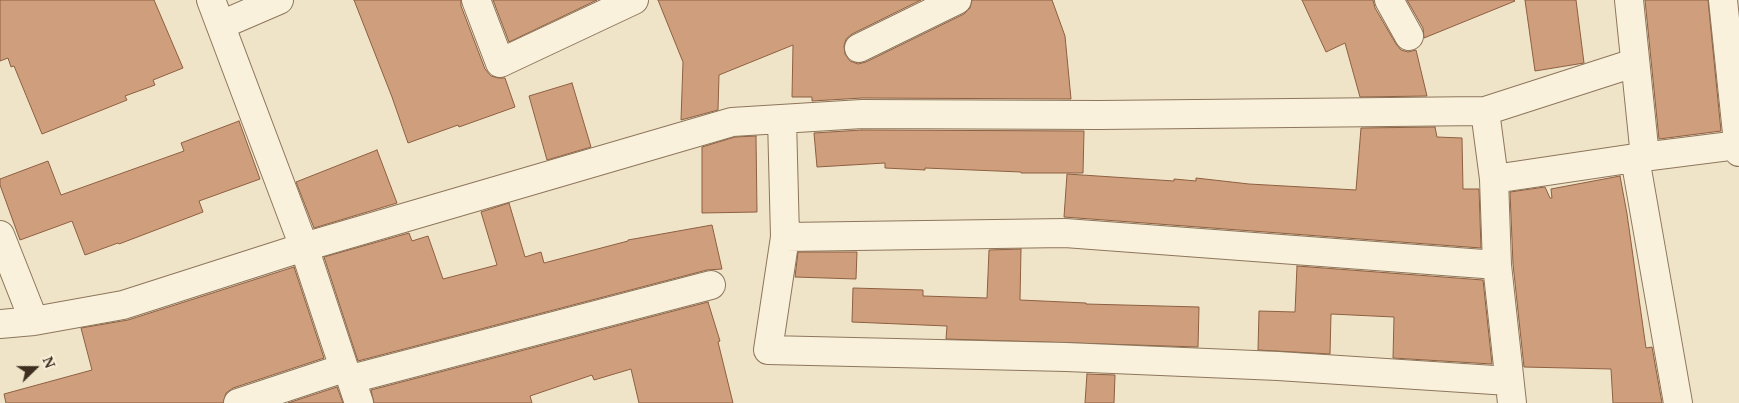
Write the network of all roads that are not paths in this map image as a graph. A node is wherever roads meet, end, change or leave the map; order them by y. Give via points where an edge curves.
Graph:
1 (279, 0) edge
2 (476, 0) edge
3 (634, 0) edge
4 (957, 0) edge
5 (1389, 0) edge
6 (1629, 0) edge
7 (1723, 0) edge
8 (216, 12) edge
9 (1410, 36) dead end
10 (859, 48) dead end
11 (1634, 63) junction
12 (1485, 111) junction
13 (782, 119) junction
14 (1739, 147) edge
15 (1640, 158) junction
16 (1494, 179) junction
17 (0, 234) edge
18 (785, 237) junction
19 (304, 247) junction
20 (1497, 264) junction
21 (711, 285) dead end
22 (34, 321) junction
23 (0, 324) edge
24 (351, 383) edge
25 (1510, 392) edge
26 (238, 403) edge
27 (1678, 403) edge

1 - 8 street
2 - 3 street via 500,63
4 - 10 street
5 - 9 street
6 - 11 street
7 - 14 street
8 - 19 street
11 - 12 street
11 - 15 street
12 - 13 street via 862,114
12 - 16 street
13 - 18 street
13 - 19 street via 732,122
14 - 15 street
15 - 16 street
15 - 27 street
16 - 20 street
17 - 22 street
18 - 20 street via 1065,233
18 - 25 street via 768,350 1278,366
19 - 22 street via 123,305
19 - 24 street
20 - 25 street
21 - 24 street
22 - 23 street
24 - 26 street

